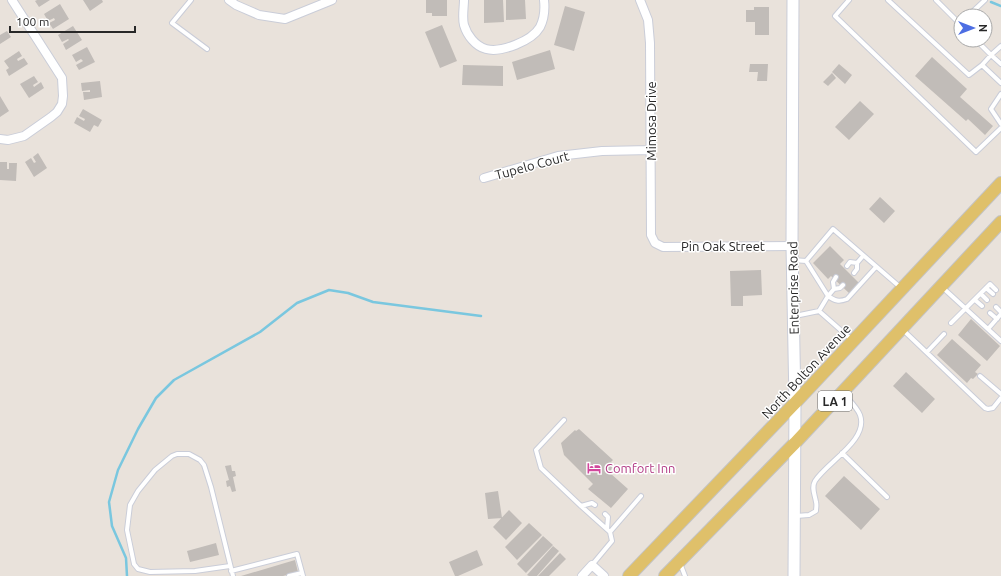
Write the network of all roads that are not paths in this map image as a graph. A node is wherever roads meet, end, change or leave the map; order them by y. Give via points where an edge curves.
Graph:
1 (12, 0) edge
2 (191, 0) edge
3 (230, 0) edge
4 (332, 0) edge
5 (464, 0) edge
6 (544, 0) edge
7 (640, 0) edge
8 (793, 0) edge
9 (849, 0) edge
10 (888, 0) edge
11 (936, 0) edge
12 (985, 0) edge
13 (976, 8) edge
14 (953, 16) edge
15 (1001, 46) edge
16 (984, 48) edge
17 (207, 49) dead end
18 (991, 55) junction
19 (982, 64) junction
20 (1001, 64) edge
21 (1001, 83) edge
22 (1001, 94) edge
23 (1001, 124) edge
24 (1001, 128) edge
25 (0, 139) edge
26 (651, 150) junction
27 (484, 178) dead end
28 (1001, 183) edge
29 (1001, 222) edge
30 (655, 243) joint
31 (792, 246) junction
32 (863, 256) junction
33 (793, 260) junction
34 (806, 261) junction
35 (857, 263) junction
36 (847, 266) dead end
37 (876, 267) junction
38 (854, 273) dead end
39 (836, 277) dead end
40 (843, 285) dead end
41 (941, 286) junction
42 (834, 289) junction
43 (902, 289) junction
44 (995, 292) dead end
45 (981, 294) junction
46 (828, 296) junction
47 (975, 300) junction
48 (987, 300) dead end
49 (982, 306) dead end
50 (996, 307) dead end
51 (965, 309) junction
52 (819, 311) junction
53 (990, 313) dead end
54 (1001, 313) edge
55 (794, 316) junction
56 (997, 319) junction
57 (951, 323) dead end
58 (902, 328) junction
59 (988, 329) junction
60 (944, 334) dead end
61 (853, 341) junction
62 (1001, 341) edge
63 (927, 352) junction
64 (980, 376) dead end
65 (842, 392) junction
66 (1001, 394) edge
67 (1001, 398) edge
68 (795, 403) junction
69 (564, 420) dead end
70 (795, 443) junction
71 (842, 453) junction
72 (641, 496) dead end
73 (887, 497) dead end
74 (595, 505) dead end
75 (581, 506) junction
76 (605, 514) dead end
77 (794, 516) junction
78 (609, 530) junction
79 (679, 561) junction
80 (592, 565) junction
81 (230, 566) junction
82 (232, 574) edge
83 (303, 574) edge
84 (289, 576) edge
85 (582, 576) edge
86 (604, 576) edge
87 (629, 576) edge
88 (665, 576) edge
89 (685, 576) edge
90 (794, 576) edge

1 - 25 street via 62,78 63,96 62,104 51,118 24,136
2 - 17 lane via 172,23
3 - 4 street via 259,15 285,19
5 - 6 street via 464,24 471,39 485,49 503,49 528,40 540,27 545,10
7 - 26 street, Mimosa Drive via 648,20 650,43
8 - 31 street, Enterprise Road
9 - 24 lane via 835,16 976,152
10 - 19 lane via 969,75
11 - 14 lane
12 - 13 lane
15 - 18 lane
16 - 18 lane
18 - 19 lane
18 - 20 lane
19 - 21 lane
22 - 23 lane via 991,109
26 - 27 street, Tupelo Court via 602,151 558,156
26 - 30 street, Mimosa Drive via 651,235
28 - 43 main road, North Bolton Avenue / LA 1
29 - 41 main road, LA 1
30 - 31 street, Pin Oak Street via 663,247
31 - 33 street, Enterprise Road
32 - 34 lane via 833,229
32 - 35 lane
32 - 37 lane
33 - 34 lane
33 - 55 street, Enterprise Road
34 - 46 lane
35 - 36 lane via 850,262
35 - 38 lane
37 - 43 lane
37 - 46 lane via 847,299 836,301
39 - 42 lane via 833,282
40 - 42 lane
41 - 51 lane
41 - 58 main road, LA 1
42 - 46 lane
43 - 61 main road, North Bolton Avenue / LA 1
44 - 45 lane via 986,288
45 - 47 lane
45 - 48 lane
46 - 52 lane
47 - 49 lane
47 - 51 lane
50 - 54 lane
51 - 57 lane
51 - 59 lane
52 - 55 lane
52 - 61 lane
53 - 56 lane
54 - 56 lane
55 - 68 street, Enterprise Road
56 - 59 lane
58 - 63 lane
58 - 65 main road, LA 1
59 - 62 lane
60 - 63 lane
61 - 68 main road, North Bolton Avenue / LA 1
63 - 67 lane via 985,408 993,408
64 - 66 lane
65 - 70 main road, LA 1
65 - 71 lane via 859,414 861,423 860,432
68 - 70 street, Enterprise Road
68 - 87 main road, North Bolton Avenue / LA 1
69 - 75 lane via 536,450 541,468
70 - 77 street, Enterprise Road
70 - 79 main road, LA 1
71 - 73 lane
71 - 77 lane via 815,482 813,492 816,511 809,515
72 - 78 lane
74 - 75 lane via 592,503
75 - 78 lane
76 - 78 lane via 608,517
77 - 90 street, Enterprise Road
78 - 80 lane via 612,542
79 - 88 main road, LA 1
79 - 89 lane
80 - 85 street
80 - 86 street
81 - 81 lane via 204,465 189,454 172,456 155,470 130,505 127,530 134,564 138,569 150,572 195,571
81 - 82 lane
82 - 83 lane via 298,554
83 - 84 lane

